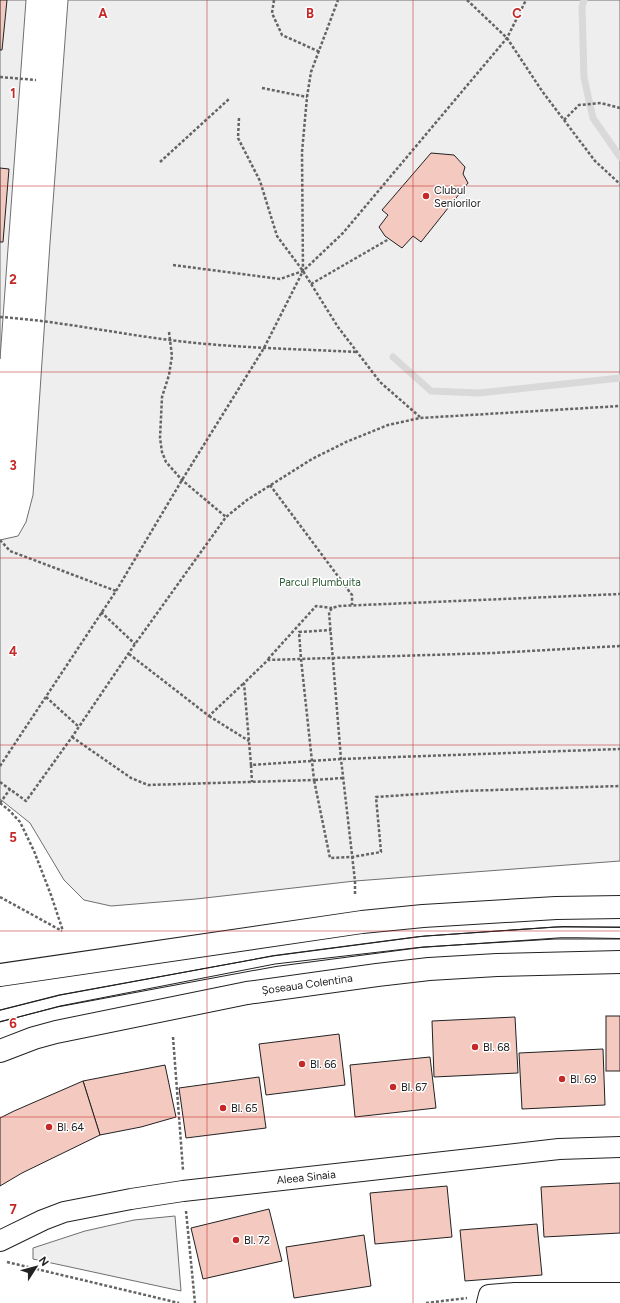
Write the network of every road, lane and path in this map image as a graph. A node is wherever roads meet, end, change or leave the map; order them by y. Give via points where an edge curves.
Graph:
1 (274, 0) edge
2 (338, 0) edge
3 (468, 0) edge
4 (526, 0) edge
5 (507, 38) junction
6 (320, 52) junction
7 (0, 77) edge
8 (36, 80) dead end
9 (262, 88) dead end
10 (307, 97) junction
11 (230, 99) dead end
12 (620, 108) edge
13 (239, 118) dead end
14 (564, 120) junction
15 (160, 162) dead end
16 (620, 184) edge
17 (389, 239) dead end
18 (174, 265) dead end
19 (303, 271) junction
20 (311, 284) junction
21 (0, 317) edge
22 (169, 332) dead end
23 (170, 340) junction
24 (264, 348) junction
25 (357, 352) junction
26 (620, 406) edge
27 (420, 418) junction
28 (182, 480) junction
29 (270, 485) junction
30 (226, 517) junction
31 (0, 540) edge
32 (116, 591) junction
33 (620, 594) edge
34 (352, 605) junction
35 (332, 608) junction
36 (101, 612) junction
37 (331, 630) junction
38 (135, 644) junction
39 (620, 646) edge
40 (129, 654) junction
41 (333, 658) junction
42 (301, 659) junction
43 (268, 660) junction
44 (244, 683) junction
45 (46, 696) junction
46 (208, 716) junction
47 (79, 727) junction
48 (72, 737) junction
49 (249, 740) junction
50 (620, 750) edge
51 (341, 759) junction
52 (313, 761) junction
53 (251, 765) junction
54 (0, 766) edge
55 (343, 778) junction
56 (314, 780) junction
57 (0, 782) edge
58 (252, 782) junction
59 (620, 786) edge
60 (10, 789) junction
61 (0, 803) edge
62 (352, 857) junction
63 (355, 894) dead end
64 (0, 897) edge
65 (620, 907) edge
66 (620, 933) edge
67 (620, 962) edge
68 (0, 975) edge
69 (0, 1016) edge
70 (174, 1037) dead end
71 (0, 1051) edge
72 (620, 1147) edge
73 (184, 1190) junction
74 (0, 1241) edge
75 (0, 1260) edge
76 (620, 1293) edge
77 (488, 1299) edge
78 (180, 1303) edge
79 (195, 1303) edge
80 (426, 1303) edge

1 - 6 path via 272,13 282,35
2 - 6 path
3 - 5 path
4 - 5 path
5 - 14 path
5 - 19 path via 343,233
6 - 10 path via 311,72
7 - 8 path
9 - 10 path
10 - 19 path via 302,152
11 - 15 path
12 - 14 path via 601,103 579,105
13 - 19 path via 238,138 260,182 277,236
14 - 16 path via 595,161
17 - 20 path
18 - 19 path via 280,279
19 - 20 path
19 - 24 path
20 - 25 path
21 - 23 path via 52,322
22 - 23 path
23 - 24 path
23 - 28 path via 172,356 162,398 160,438 166,462
24 - 25 path
24 - 28 path
25 - 27 path via 380,382
26 - 27 path
27 - 29 path via 388,425 346,442
28 - 30 path
28 - 32 path
29 - 30 path
29 - 34 path via 352,595
30 - 38 path
31 - 32 path via 10,551
32 - 36 path
33 - 34 path
34 - 35 path
35 - 37 path via 329,612
35 - 43 path via 316,606
36 - 38 path
36 - 45 path
37 - 41 path
37 - 42 path via 299,632
38 - 40 path
39 - 41 path
40 - 46 path
40 - 47 path
41 - 42 path
41 - 51 path
42 - 43 path
42 - 52 path
43 - 44 path
44 - 46 path
44 - 49 path
45 - 47 path
45 - 54 path
46 - 49 path
47 - 48 path
48 - 58 path via 131,778 148,785
48 - 60 path via 26,801
49 - 53 path
50 - 51 path
51 - 52 path
51 - 55 path
52 - 53 path
52 - 56 path
53 - 58 path
55 - 56 path
55 - 62 path
56 - 58 path
56 - 62 path via 330,858
57 - 60 path
59 - 62 path via 376,797 381,852
60 - 61 path
61 - 64 path via 20,822 34,851 63,931
62 - 63 path
65 - 68 main road via 556,908 362,922
66 - 69 lane via 564,932 420,942 274,961 59,1001
67 - 71 main road, Șoseaua Colentina via 497,965 376,974 254,992 159,1010 56,1032
70 - 73 path
72 - 73 street, Aleea Sinaia via 559,1149
73 - 74 street, Aleea Sinaia via 64,1212
73 - 79 path
75 - 78 path
76 - 77 street via 516,1294
77 - 80 path

